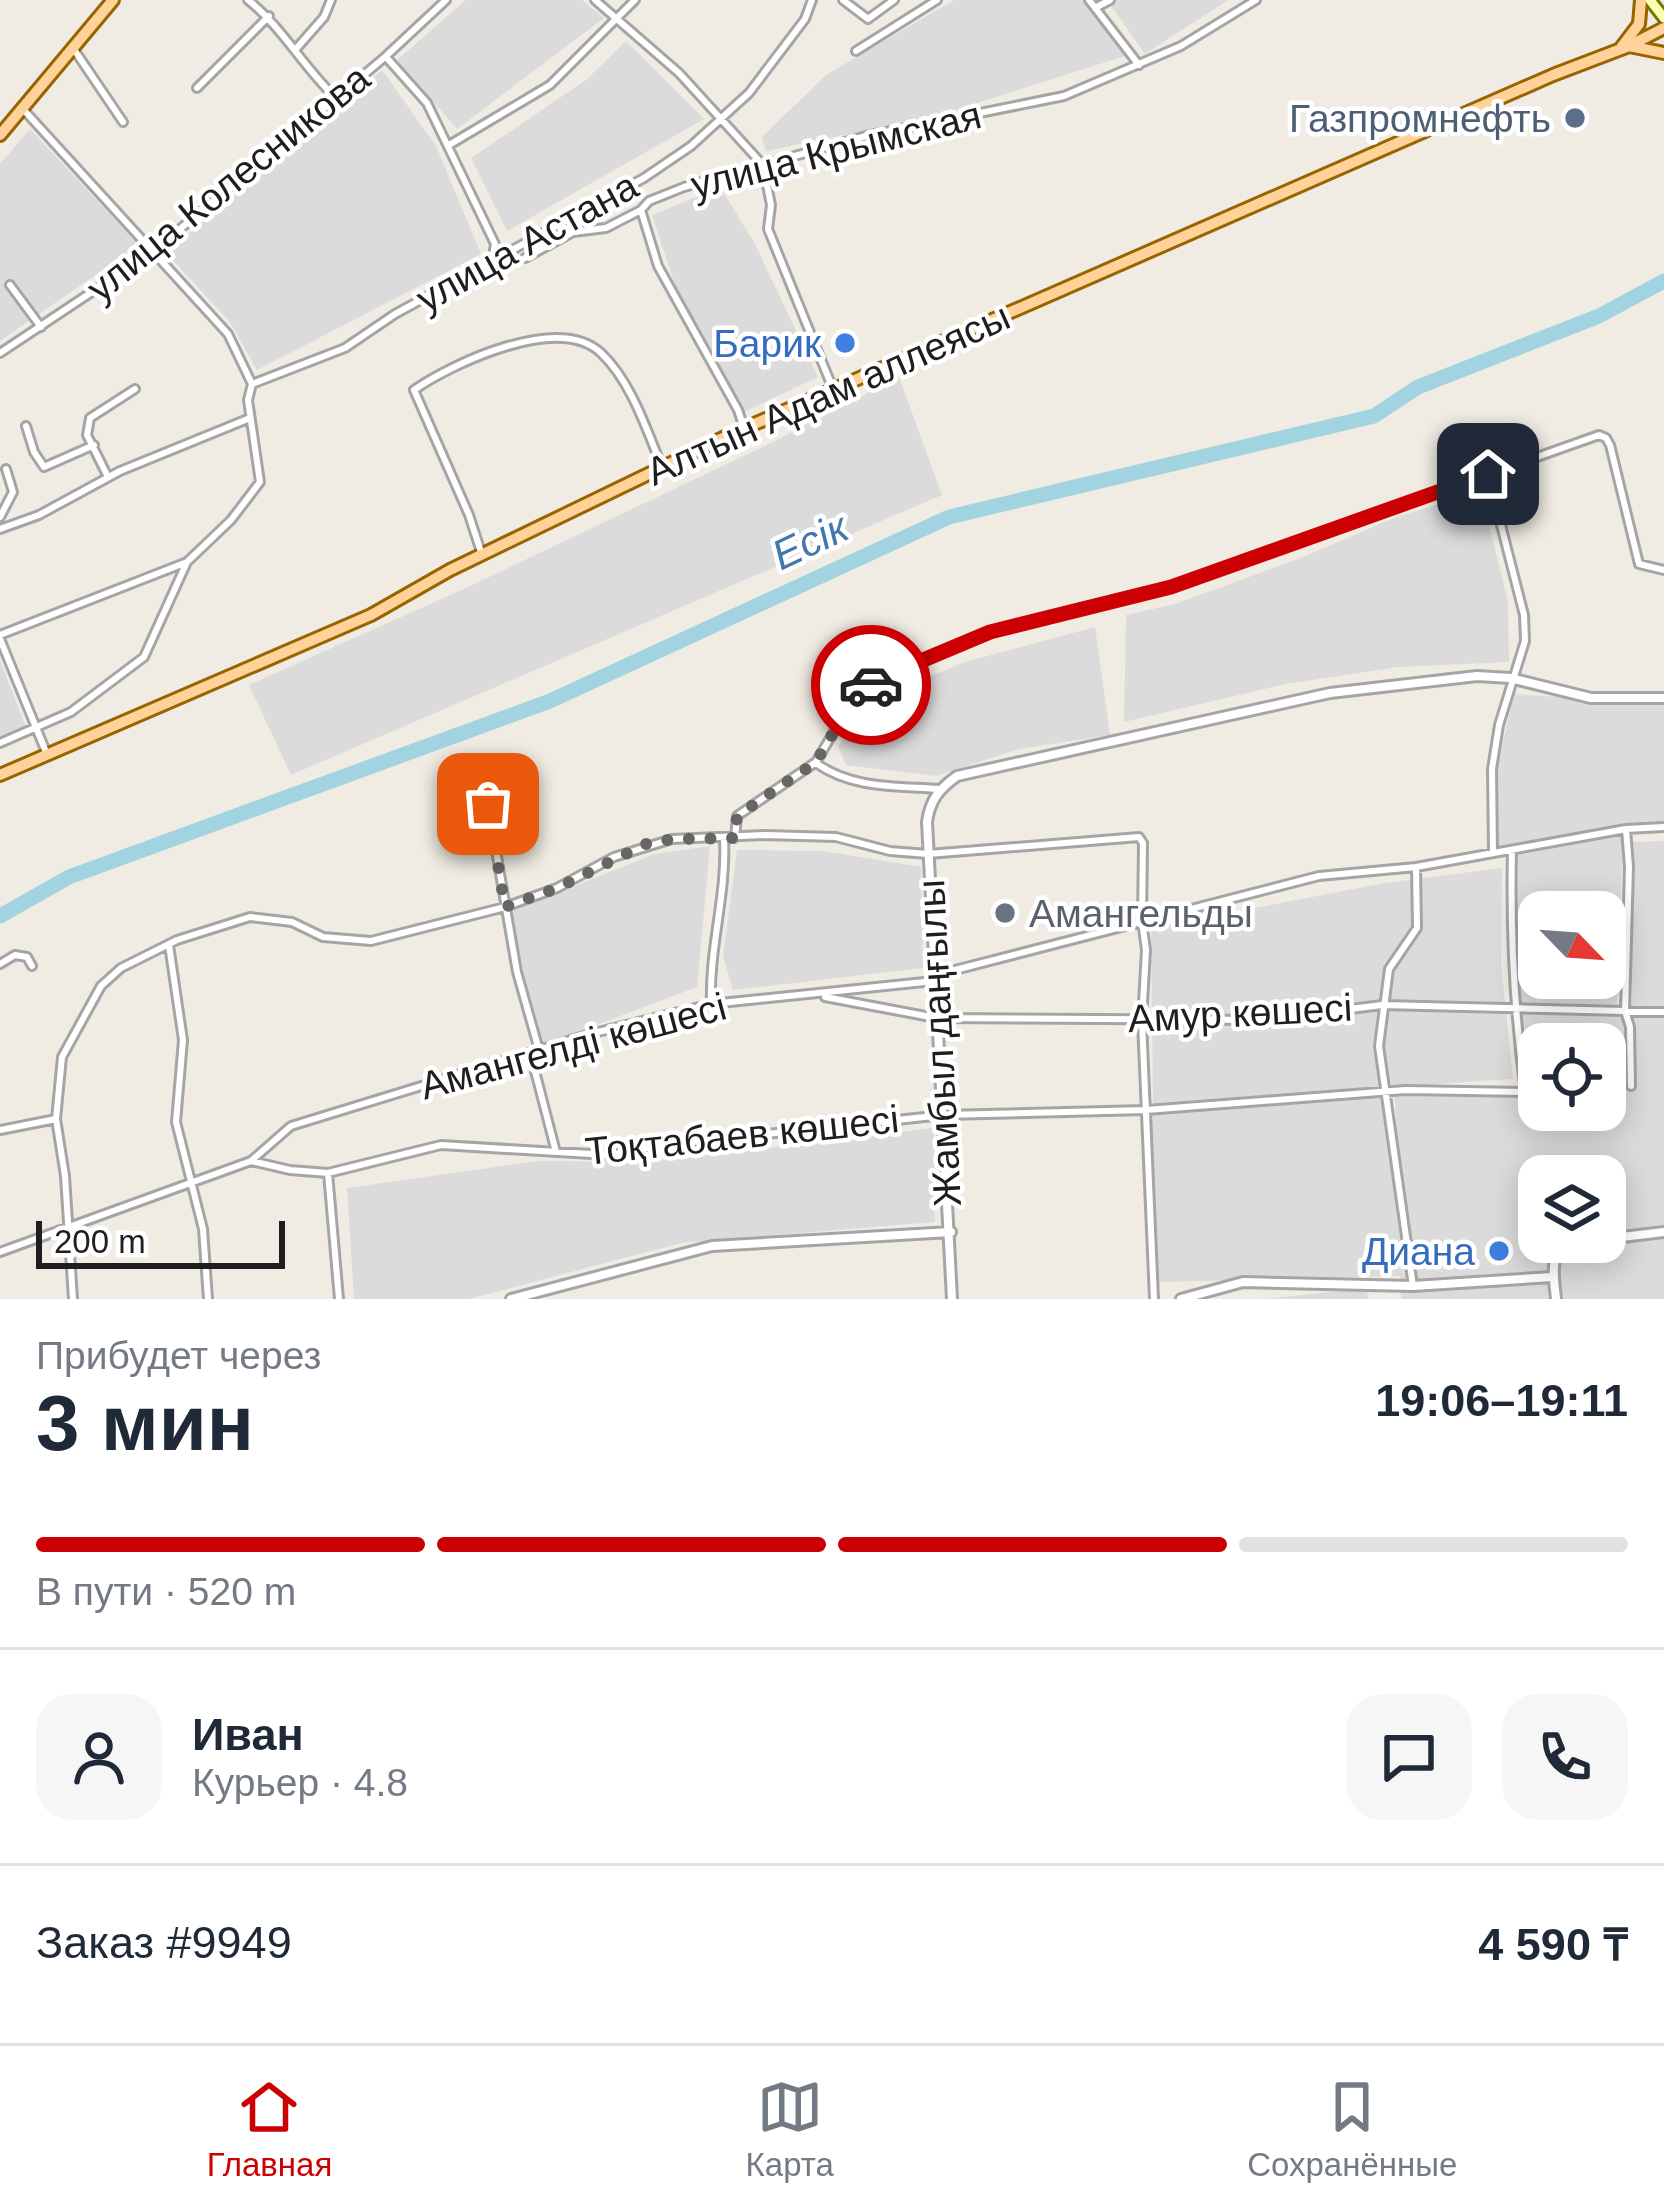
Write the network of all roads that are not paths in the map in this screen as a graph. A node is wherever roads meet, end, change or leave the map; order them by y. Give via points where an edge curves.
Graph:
1 (113, 0) edge
2 (248, 0) edge
3 (332, 0) edge
4 (446, 0) edge
5 (595, 0) edge
6 (635, 0) edge
7 (812, 0) edge
8 (843, 0) edge
9 (894, 0) edge
10 (937, 0) edge
11 (1089, 0) edge
12 (1110, 0) edge
13 (1256, 0) edge
14 (1645, 0) edge
15 (1095, 8) junction
16 (269, 16) junction
17 (620, 18) junction
18 (1664, 18) edge
19 (1664, 28) edge
20 (73, 48) junction
21 (1623, 49) junction
22 (295, 50) junction
23 (856, 51) dead end
24 (1664, 53) edge
25 (386, 57) junction
26 (1139, 65) junction
27 (197, 88) dead end
28 (334, 97) junction
29 (22, 108) junction
30 (724, 120) junction
31 (123, 122) dead end
32 (0, 135) edge
33 (449, 145) junction
34 (763, 165) junction
35 (640, 210) junction
36 (155, 250) junction
37 (525, 258) dead end
38 (493, 262) junction
39 (10, 284) dead end
40 (41, 327) junction
41 (0, 353) edge
42 (252, 384) junction
43 (135, 389) dead end
44 (833, 389) junction
45 (250, 418) junction
46 (26, 426) dead end
47 (744, 428) junction
48 (94, 446) junction
49 (662, 467) junction
50 (6, 469) dead end
51 (1488, 474) junction
52 (108, 477) junction
53 (0, 517) edge
54 (0, 529) edge
55 (482, 555) junction
56 (187, 562) junction
57 (1664, 570) edge
58 (0, 637) edge
59 (1510, 677) junction
60 (1664, 698) edge
61 (35, 730) junction
62 (0, 743) edge
63 (47, 755) junction
64 (816, 762) junction
65 (0, 775) edge
66 (939, 789) junction
67 (488, 804) dead end
68 (1664, 827) edge
69 (1625, 830) junction
70 (735, 838) junction
71 (724, 839) junction
72 (1512, 850) junction
73 (1492, 853) junction
74 (928, 854) junction
75 (1416, 867) junction
76 (505, 907) junction
77 (1142, 921) junction
78 (169, 945) junction
79 (0, 964) edge
80 (32, 966) dead end
81 (934, 981) junction
82 (818, 995) junction
83 (711, 1004) junction
84 (1382, 1005) junction
85 (1514, 1008) junction
86 (1625, 1011) junction
87 (1664, 1012) edge
88 (936, 1018) junction
89 (1142, 1021) junction
90 (539, 1050) junction
91 (1631, 1086) dead end
92 (1386, 1094) junction
93 (1146, 1110) junction
94 (943, 1115) junction
95 (56, 1119) junction
96 (0, 1130) edge
97 (556, 1152) junction
98 (251, 1161) junction
99 (328, 1172) junction
100 (189, 1184) junction
101 (69, 1226) junction
102 (951, 1232) junction
103 (1664, 1232) edge
104 (1626, 1237) edge
105 (0, 1252) edge
106 (1555, 1263) edge
107 (1552, 1277) junction
108 (1374, 1282) junction
109 (1413, 1286) junction
110 (74, 1299) edge
111 (208, 1299) edge
112 (339, 1299) edge
113 (511, 1299) edge
114 (952, 1299) edge
115 (1154, 1299) edge
116 (1180, 1299) edge
117 (1375, 1299) edge
118 (1556, 1299) edge

1 - 20 main road
2 - 16 street
3 - 22 street
4 - 25 street, улица Колесникова
5 - 17 street
6 - 17 street
7 - 30 street, улица Астана
8 - 9 street via 868,20
10 - 23 street
11 - 15 street
12 - 15 street
13 - 26 street, улица Крымская
14 - 18 main road
14 - 21 main road
15 - 26 street
16 - 22 street
16 - 27 street
17 - 30 street
17 - 33 street via 550,85
19 - 21 main road, Алтын Адам аллеясы
20 - 29 main road
20 - 31 street
21 - 24 main road
21 - 44 main road, Алтын Адам аллеясы
22 - 28 street
25 - 28 street, улица Колесникова
25 - 33 street via 427,103
26 - 34 street, улица Крымская via 1064,97
28 - 36 street, улица Колесникова
29 - 32 main road
29 - 36 street
30 - 34 street
30 - 38 street, улица Астана via 644,178
33 - 38 street via 495,244
34 - 35 street, улица Крымская via 684,187
34 - 44 street via 768,229
35 - 37 street
35 - 47 street, улица Крымская via 658,266
36 - 40 street, улица Колесникова
36 - 42 street via 216,317
38 - 42 street, улица Астана via 345,348
39 - 40 street
40 - 41 street, улица Колесникова
42 - 45 street
43 - 48 street via 90,418
44 - 47 main road, Алтын Адам аллеясы
45 - 52 street
45 - 56 street via 260,482
46 - 48 street via 44,467
47 - 49 main road, Алтын Адам аллеясы
48 - 52 street
49 - 55 main road, Алтын Адам аллеясы
49 - 55 street via 615,371 583,343 551,336 446,368 414,390
50 - 53 street via 13,492
51 - 57 street via 1606,438 1639,564
51 - 59 street via 1524,615 1520,663
51 - 64 street via 1171,587 990,632 878,679 849,706
52 - 54 street
55 - 63 main road, Алтын Адам аллеясы via 371,615
56 - 58 street
56 - 61 street via 144,657
58 - 61 street
59 - 60 street via 1591,698
59 - 66 street via 1330,693 957,776
59 - 73 street via 1492,770
61 - 62 street
61 - 63 street
63 - 65 main road, Алтын Адам аллеясы
64 - 66 street via 856,782
64 - 70 street via 737,816
66 - 74 street, Жамбыл даңғылы via 926,822
67 - 76 street
68 - 69 street, Амангелді көшесі
69 - 72 street, Амангелді көшесі
69 - 86 street
70 - 71 street
70 - 74 street via 836,838
71 - 76 street via 646,844
71 - 83 street
72 - 73 street, Амангелді көшесі
72 - 85 street
73 - 75 street, Амангелді көшесі
74 - 77 street via 1138,837
74 - 81 street, Жамбыл даңғылы
75 - 77 street, Амангелді көшесі via 1319,876
75 - 84 street via 1417,928 1389,969
76 - 78 street via 354,942 250,916
76 - 90 street
77 - 81 street, Амангелді көшесі
77 - 89 street
78 - 95 street via 101,986 62,1057
78 - 100 street via 183,1040 176,1122
79 - 80 street via 16,955
81 - 82 street, Амангелді көшесі
81 - 88 street, Жамбыл даңғылы
82 - 83 street, Амангелді көшесі
82 - 88 street, Амур көшесі
83 - 90 street, Амангелді көшесі
84 - 85 street, Амур көшесі
84 - 89 street, Амур көшесі via 1263,1020
84 - 92 street
85 - 86 street, Амур көшесі
85 - 92 street, Тоқтабаев көшесі via 1525,1092
86 - 87 street, Амур көшесі
86 - 91 street
88 - 89 street, Амур көшесі
88 - 94 street, Жамбыл даңғылы
89 - 93 street
90 - 97 street via 535,1071
90 - 98 street, Амангелді көшесі via 291,1126
92 - 93 street, Тоқтабаев көшесі
92 - 109 street
93 - 94 street, Тоқтабаев көшесі
93 - 115 street
94 - 97 street, Тоқтабаев көшесі via 608,1156
94 - 102 street, Жамбыл даңғылы
95 - 96 street
95 - 101 street
97 - 99 street, Тоқтабаев көшесі via 441,1145
98 - 99 street, Тоқтабаев көшесі
98 - 100 street, Амангелді көшесі
99 - 112 street
100 - 101 street, Амангелді көшесі
100 - 111 street via 203,1229
101 - 105 street, Амангелді көшесі
101 - 110 street
102 - 113 street via 712,1246
102 - 114 street, Жамбыл даңғылы
103 - 104 street
106 - 107 street
107 - 109 street
107 - 118 street
108 - 109 street
108 - 116 street via 1243,1282
108 - 117 street

